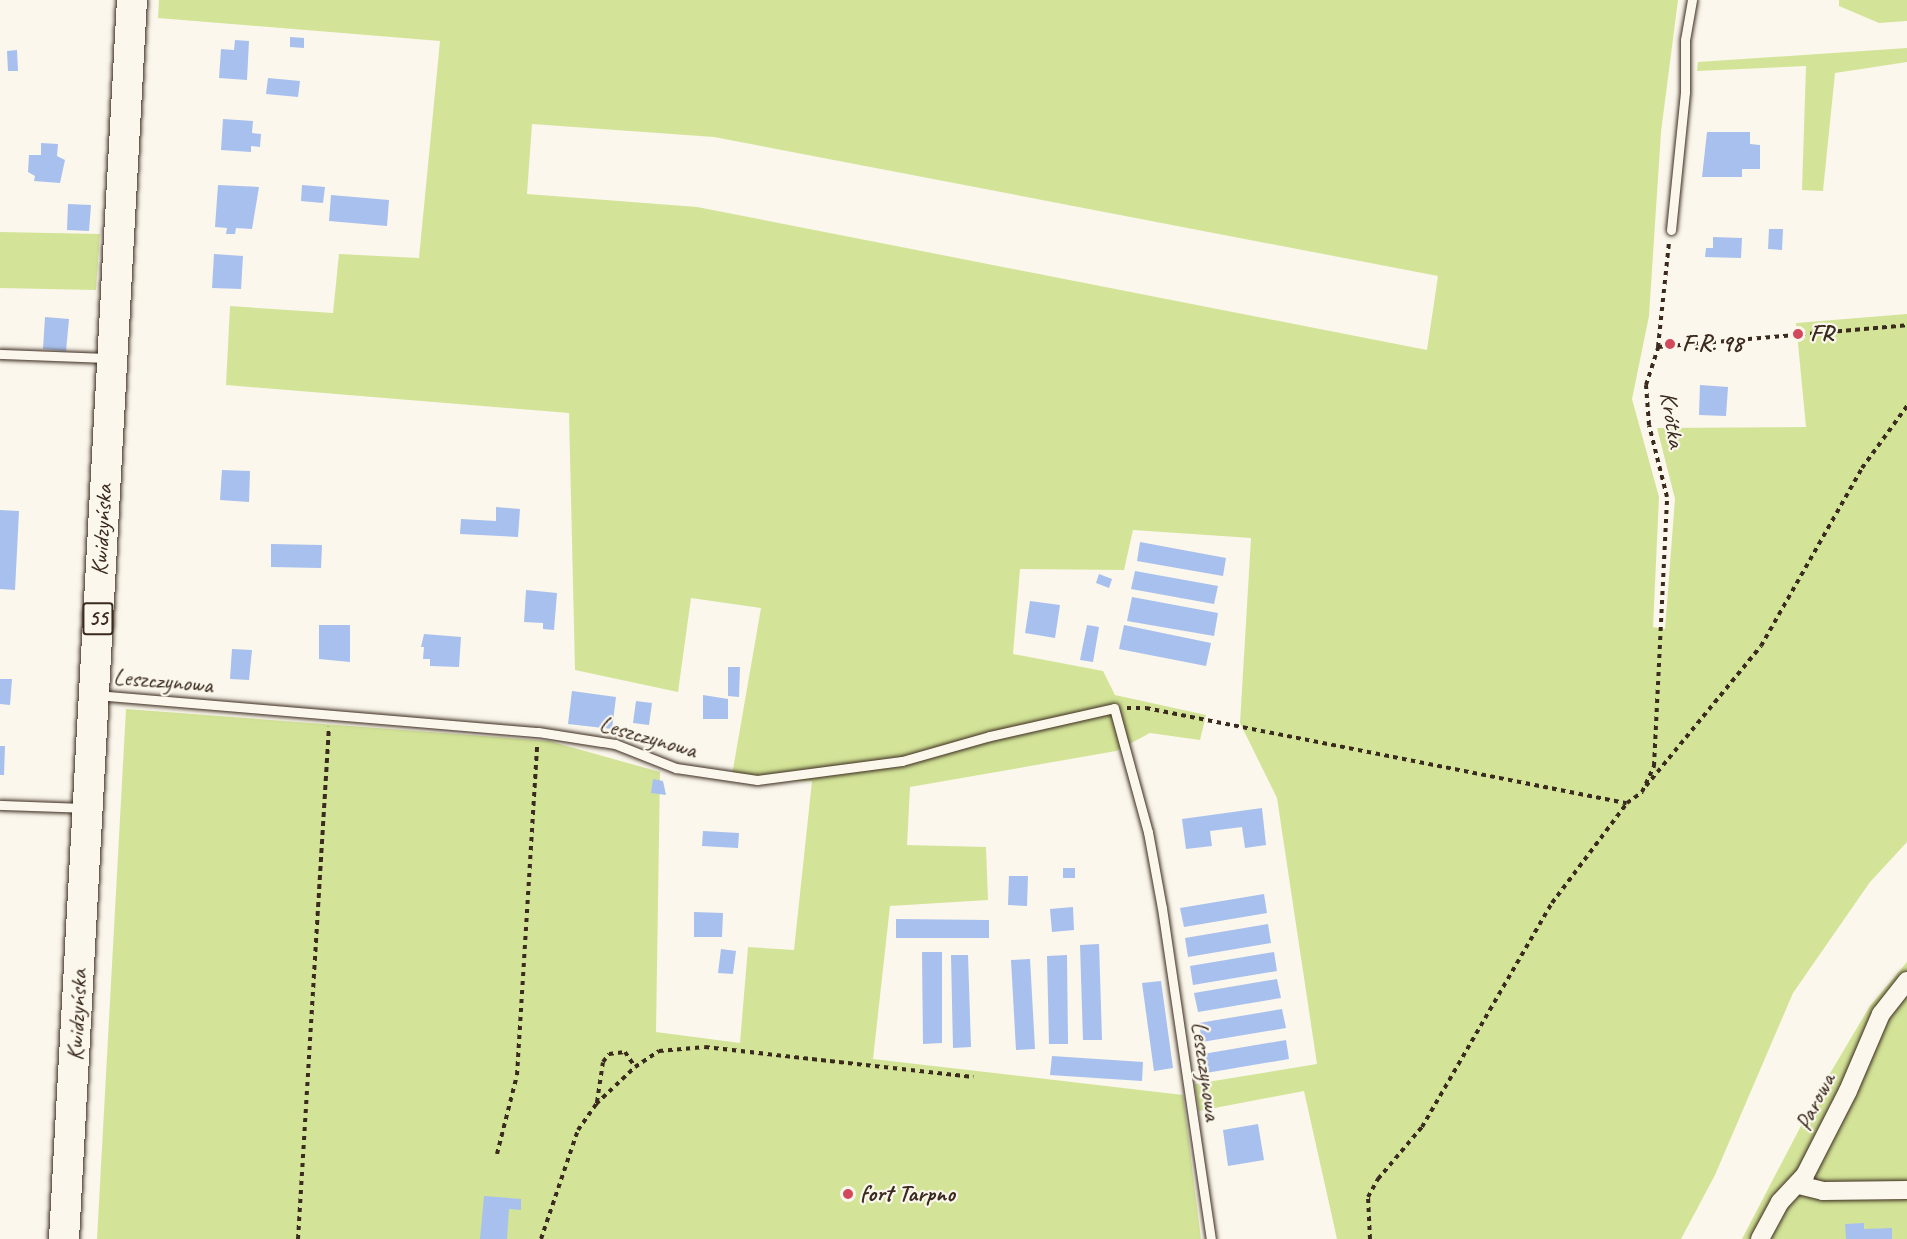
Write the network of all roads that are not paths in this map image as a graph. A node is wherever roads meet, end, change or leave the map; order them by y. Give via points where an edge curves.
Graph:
1 (132, 0) edge
2 (1692, 0) edge
3 (1671, 230) road end
4 (0, 354) edge
5 (111, 358) junction
6 (94, 695) junction
7 (0, 805) edge
8 (88, 809) junction
9 (1907, 981) edge
10 (1798, 1185) junction
11 (1907, 1190) edge
12 (64, 1239) edge
13 (1211, 1239) edge
14 (1760, 1239) edge

1 - 5 main road, Kwidzyńska / 55
2 - 3 lane via 1684,40 1685,92
4 - 5 lane
5 - 6 main road, Kwidzyńska / 55
6 - 8 main road, Kwidzyńska / 55
6 - 13 lane, Leszczynowa via 538,732 615,744 676,768 757,780 902,761 1114,708 1148,831
7 - 8 lane
8 - 12 main road, Kwidzyńska / 55
9 - 10 street, Parowa via 1881,1014 1848,1091
10 - 11 street via 1823,1191
10 - 14 street, Parowa via 1780,1202

